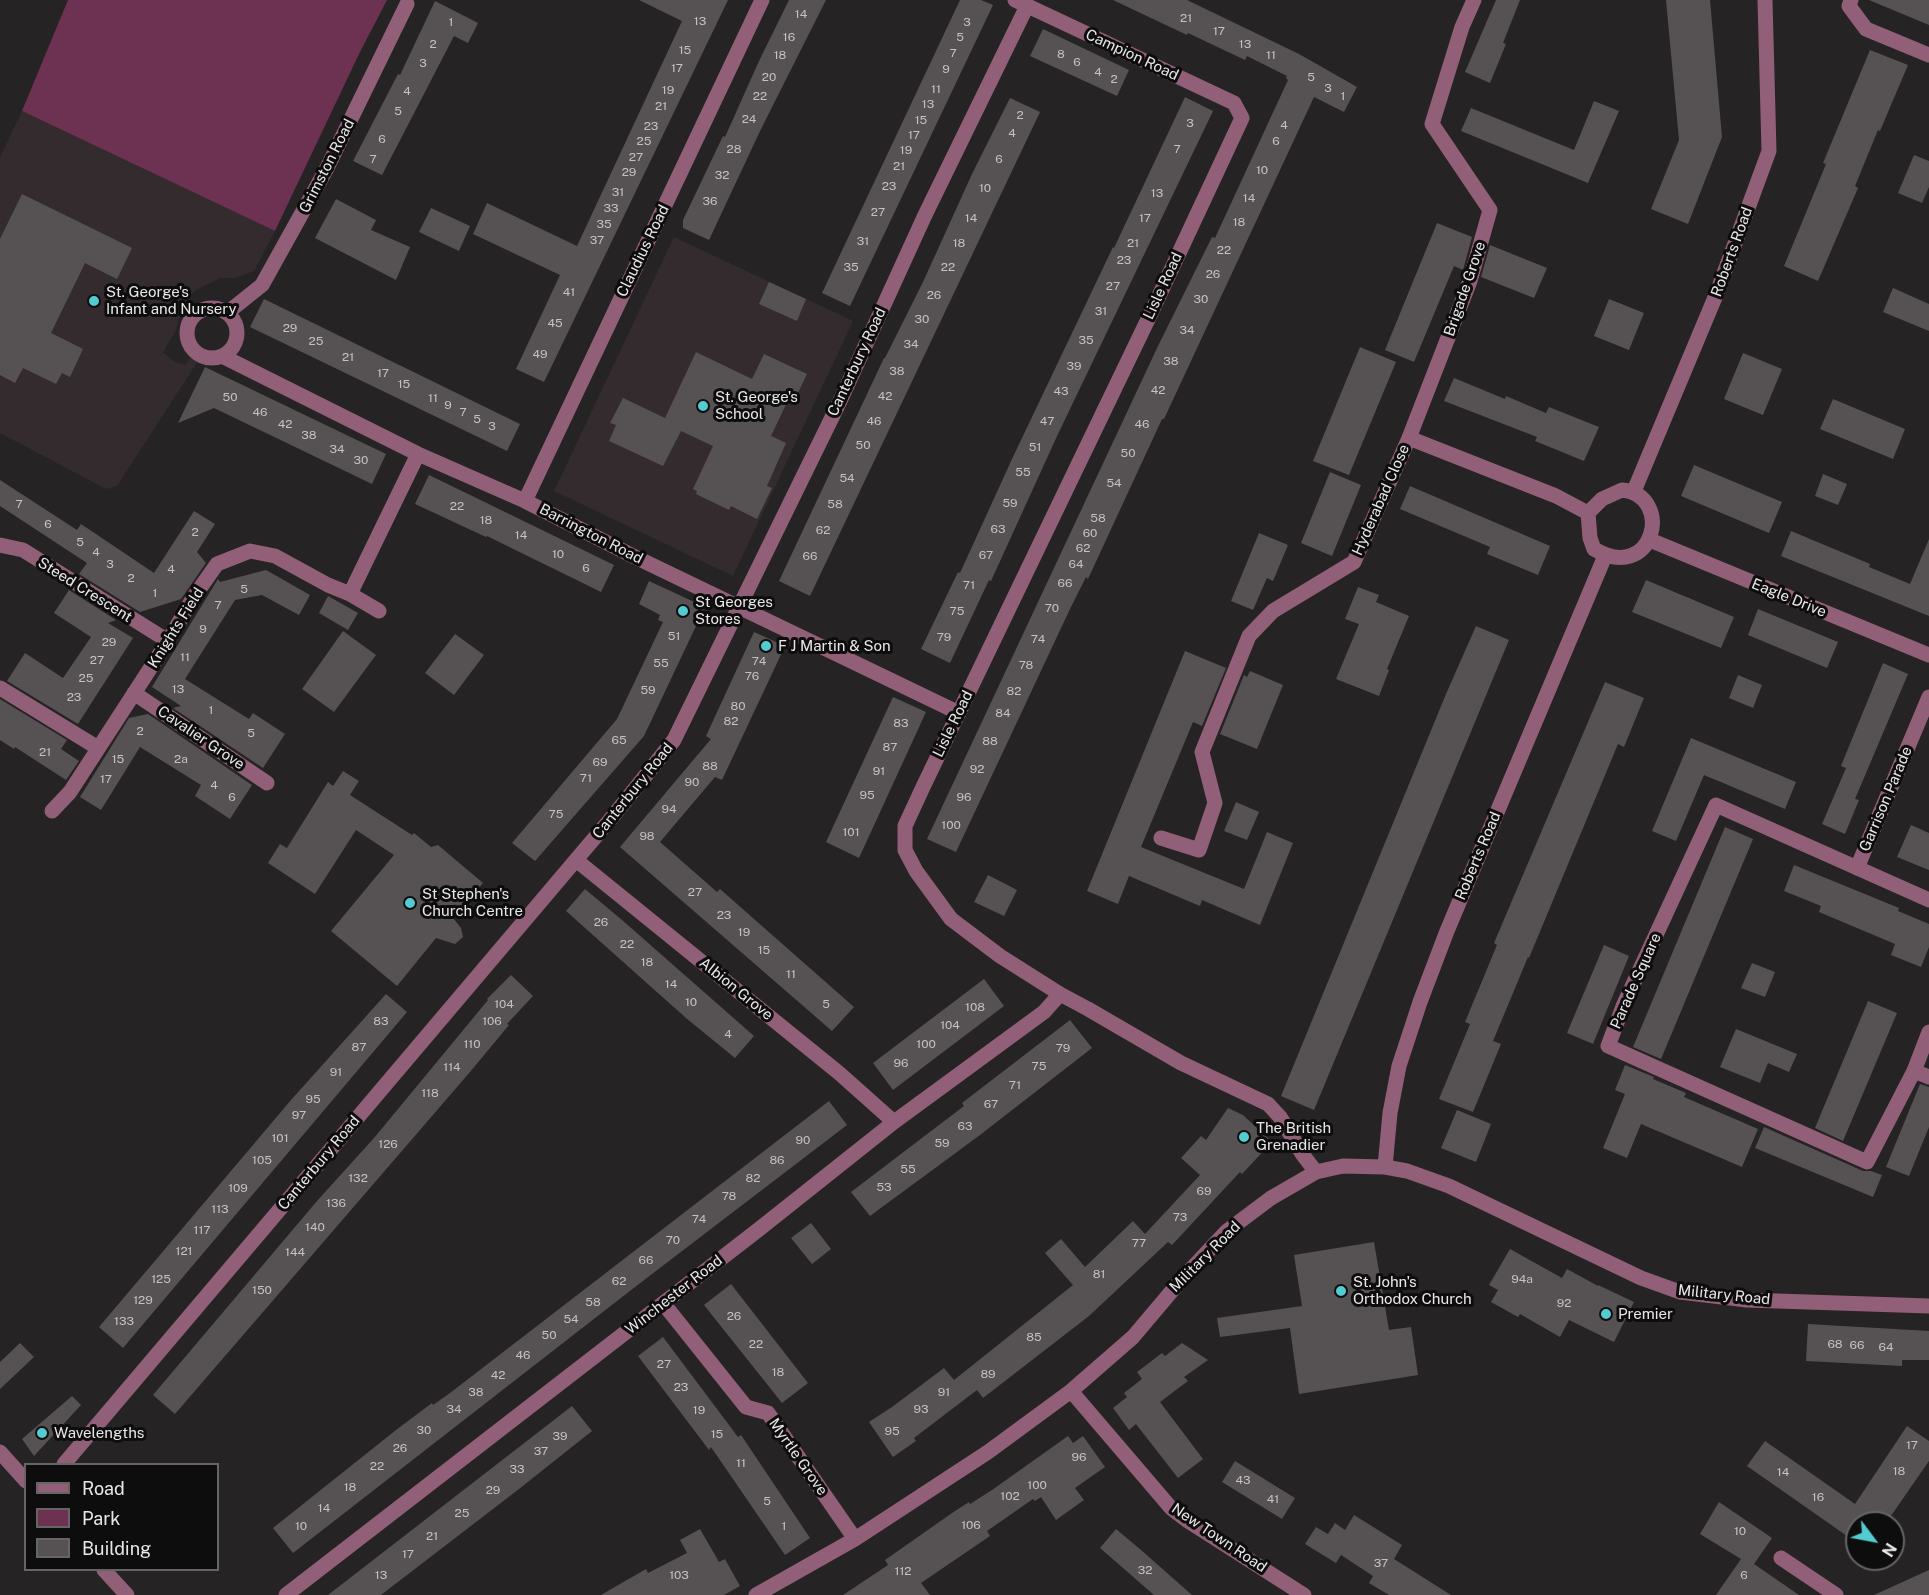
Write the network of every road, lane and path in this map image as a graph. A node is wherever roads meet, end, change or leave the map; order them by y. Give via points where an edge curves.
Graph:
1 (762, 0) edge
2 (1474, 0) edge
3 (1765, 0) edge
4 (1851, 0) edge
5 (1021, 3) edge
6 (407, 4) dead end
7 (1929, 55) edge
8 (1242, 118) joint
9 (227, 313) junction
10 (222, 356) junction
11 (1409, 438) junction
12 (418, 454) junction
13 (1634, 491) junction
14 (525, 501) junction
15 (1588, 513) junction
16 (1650, 540) junction
17 (0, 545) edge
18 (1605, 556) junction
19 (350, 594) junction
20 (740, 607) junction
21 (378, 611) dead end
22 (168, 640) junction
23 (1929, 655) edge
24 (0, 688) edge
25 (134, 693) junction
26 (1929, 697) edge
27 (959, 713) junction
28 (98, 748) junction
29 (267, 783) dead end
30 (52, 812) dead end
31 (1161, 838) dead end
32 (576, 860) junction
33 (1857, 868) junction
34 (1929, 900) edge
35 (1060, 994) junction
36 (1929, 1032) edge
37 (1914, 1071) junction
38 (1929, 1077) edge
39 (894, 1122) junction
40 (1385, 1167) junction
41 (1316, 1172) junction
42 (663, 1303) junction
43 (1929, 1306) edge
44 (1071, 1391) junction
45 (0, 1452) edge
46 (65, 1463) edge
47 (24, 1479) edge
48 (855, 1539) junction
49 (1781, 1558) dead end
50 (106, 1571) edge
51 (786, 1589) edge
52 (127, 1595) edge
53 (286, 1595) edge
54 (756, 1595) edge
55 (1304, 1595) edge
56 (1836, 1595) edge

1 - 14 street, Claudius Road
2 - 11 street, Brigade Grove via 1432,124 1490,210 1470,281
3 - 13 street, Roberts Road via 1768,151 1716,295
4 - 7 street via 1849,6 1866,30
5 - 8 street, Campion Road via 1234,103
5 - 20 street, Canterbury Road via 841,399
6 - 9 street, Grimston Road via 327,168 262,285
8 - 27 street, Lisle Road
9 - 10 street via 237,336 230,351
9 - 10 street, Barrington Road via 212,308 197,313 187,334 199,354
10 - 12 street, Barrington Road
11 - 15 street via 1556,496
11 - 31 street, Hyderabad Close via 1354,562 1273,611 1249,636 1202,752 1215,802 1199,850
12 - 14 street, Barrington Road
12 - 19 street
13 - 15 street via 1611,494
13 - 16 street via 1649,509 1653,528
14 - 20 street, Barrington Road
15 - 18 street via 1594,549
16 - 18 street via 1628,556
16 - 23 street, Eagle Drive
17 - 22 street, Steed Crescent via 23,550
18 - 40 street, Roberts Road via 1420,1002 1399,1066
19 - 21 street, Knights Field
19 - 22 street, Knights Field via 275,556 250,551 217,564
20 - 27 street, Barrington Road
20 - 32 street, Canterbury Road via 674,740
22 - 25 street, Knights Field
24 - 28 street
25 - 28 street, Knights Field
25 - 29 street, Cavalier Grove
26 - 33 street, Garrison Parade
27 - 35 street, Lisle Road via 905,826 905,850 951,919
28 - 30 street, Knights Field
32 - 39 street, Albion Grove
32 - 46 street, Canterbury Road
33 - 34 street, Parade Square
33 - 37 street, Parade Square via 1716,805 1608,1046 1867,1162
35 - 39 street, Winchester Road via 1044,1012
35 - 41 street, Lisle Road via 1181,1063 1268,1104
36 - 37 street, Parade Square
37 - 38 street
39 - 42 street, Winchester Road
40 - 41 street, Military Road via 1343,1166
40 - 43 street, Military Road via 1449,1186 1641,1278 1680,1292 1747,1300
41 - 44 street, Military Road via 1271,1198 1227,1231 1133,1337
42 - 48 street, Myrtle Grove via 746,1407 768,1413
42 - 53 street, Winchester Road
44 - 48 street, Military Road via 988,1452
44 - 55 street, New Town Road via 1172,1508
45 - 47 street
48 - 51 street, Military Road
49 - 56 street
50 - 52 street
51 - 54 street, Military Road

